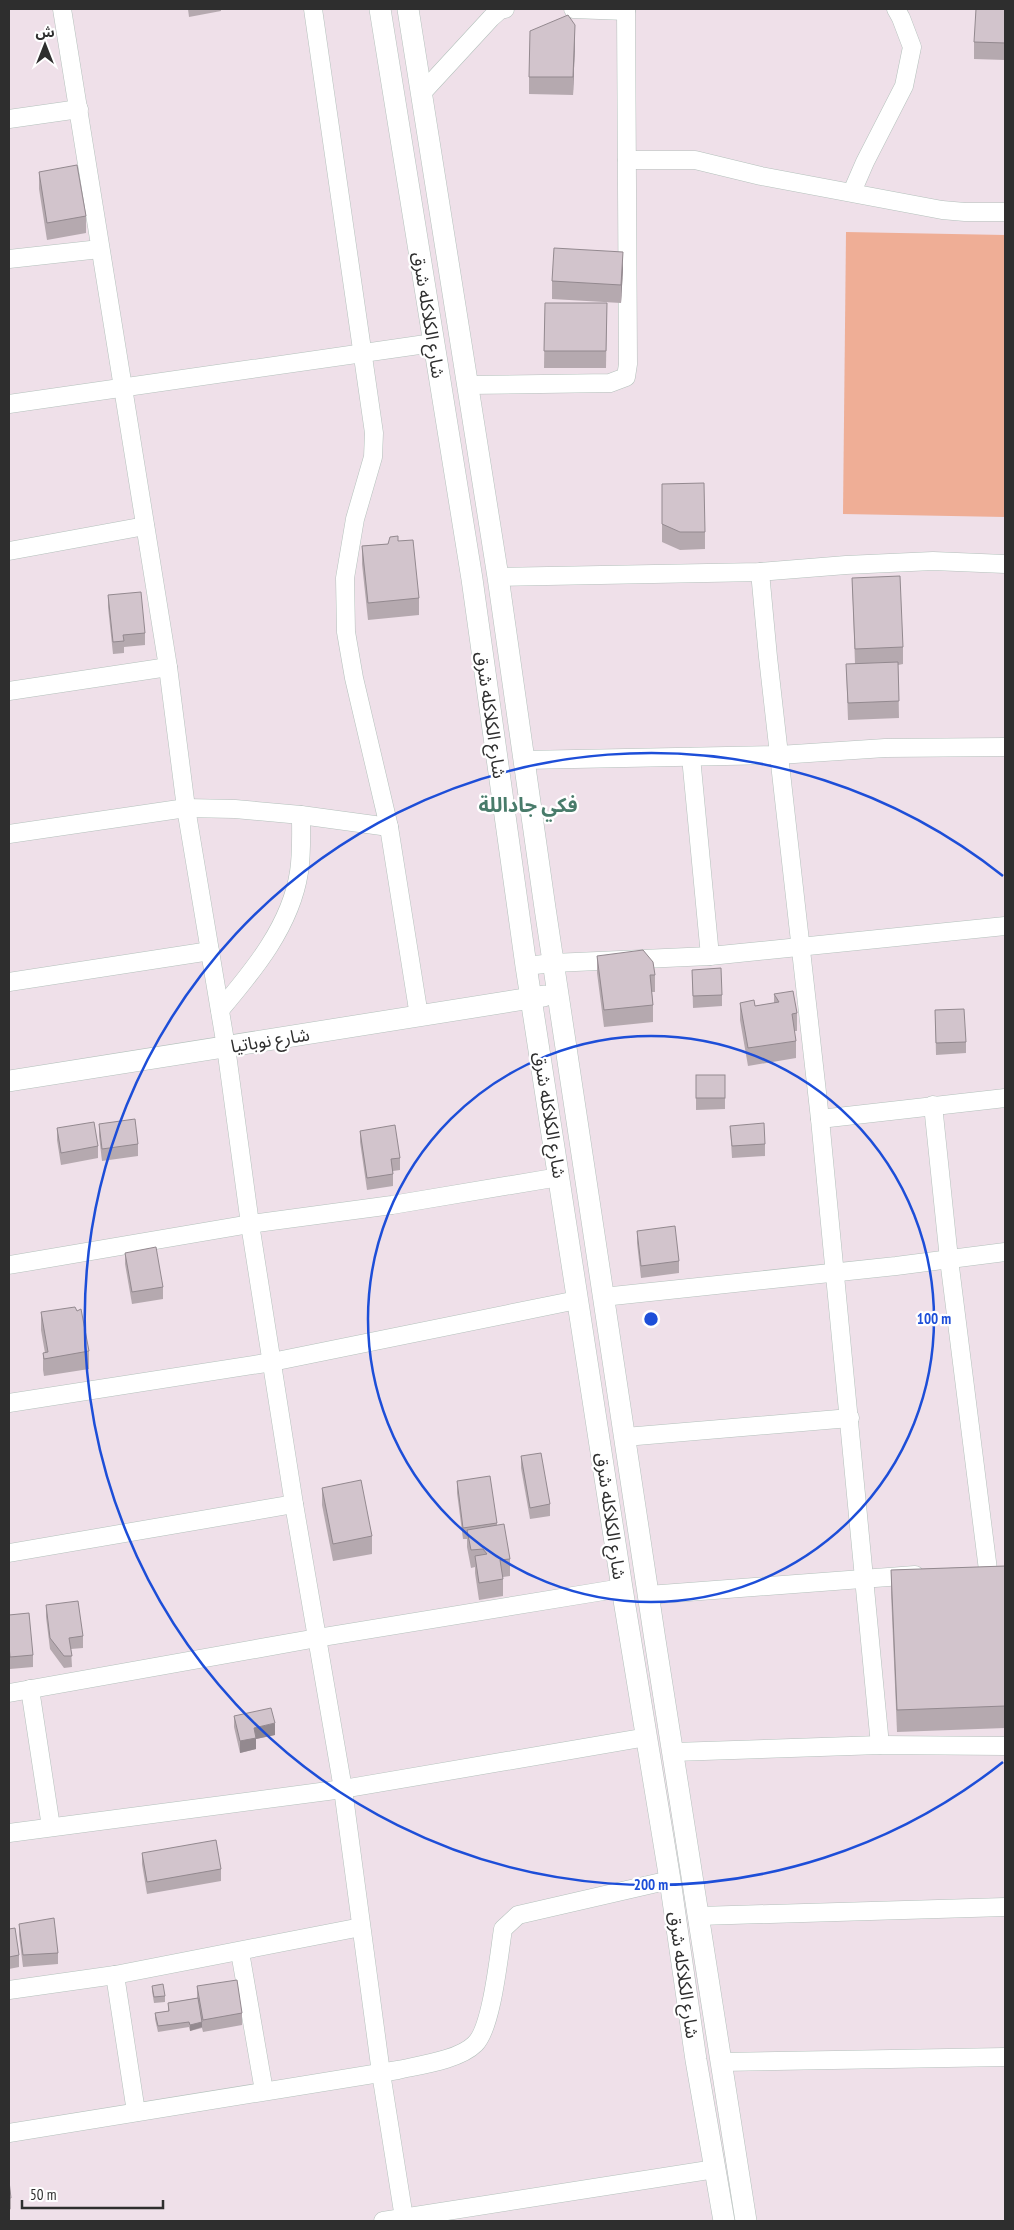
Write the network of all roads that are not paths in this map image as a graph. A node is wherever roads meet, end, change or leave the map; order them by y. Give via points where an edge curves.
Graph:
1 (62, 9) edge
2 (313, 9) edge
3 (380, 9) edge
4 (408, 9) edge
5 (505, 9) edge
6 (573, 9) edge
7 (896, 9) edge
8 (626, 10) edge
9 (421, 94) junction
10 (79, 109) junction
11 (9, 119) edge
12 (626, 160) junction
13 (852, 192) junction
14 (1005, 212) edge
15 (100, 249) junction
16 (9, 259) edge
17 (433, 343) junction
18 (362, 351) junction
19 (468, 385) junction
20 (123, 388) junction
21 (9, 404) edge
22 (145, 526) junction
23 (9, 551) edge
24 (1005, 564) edge
25 (760, 572) junction
26 (498, 577) junction
27 (168, 667) junction
28 (9, 691) edge
29 (1005, 747) edge
30 (779, 756) junction
31 (691, 757) junction
32 (524, 760) junction
33 (186, 808) junction
34 (302, 815) junction
35 (390, 828) junction
36 (9, 834) edge
37 (1005, 926) edge
38 (802, 948) junction
39 (210, 951) junction
40 (710, 956) junction
41 (553, 963) junction
42 (526, 966) junction
43 (9, 982) edge
44 (558, 994) junction
45 (532, 998) junction
46 (220, 1010) junction
47 (419, 1016) junction
48 (226, 1047) junction
49 (9, 1081) edge
50 (1005, 1098) edge
51 (933, 1105) junction
52 (820, 1119) junction
53 (559, 1177) junction
54 (250, 1224) junction
55 (1005, 1252) edge
56 (950, 1259) junction
57 (9, 1265) edge
58 (834, 1272) junction
59 (604, 1297) junction
60 (577, 1300) junction
61 (272, 1362) junction
62 (9, 1403) edge
63 (850, 1418) junction
64 (625, 1436) junction
65 (294, 1504) junction
66 (9, 1553) edge
67 (997, 1569) edge
68 (968, 1571) edge
69 (929, 1574) edge
70 (864, 1578) junction
71 (622, 1588) junction
72 (648, 1595) junction
73 (317, 1638) junction
74 (30, 1689) junction
75 (9, 1693) edge
76 (647, 1737) junction
77 (880, 1745) junction
78 (1005, 1746) edge
79 (674, 1752) junction
80 (343, 1789) junction
81 (51, 1827) junction
82 (9, 1833) edge
83 (670, 1880) junction
84 (1005, 1907) edge
85 (699, 1916) junction
86 (361, 1927) junction
87 (240, 1952) junction
88 (115, 1975) junction
89 (9, 1990) edge
90 (1005, 2056) edge
91 (721, 2062) junction
92 (381, 2072) junction
93 (264, 2091) junction
94 (136, 2112) junction
95 (9, 2133) edge
96 (715, 2169) junction
97 (435, 2217) edge
98 (404, 2218) junction
99 (383, 2221) edge
100 (724, 2221) edge
101 (746, 2221) edge

1 - 10 street
2 - 18 street
3 - 17 street, شارع الكلاكله شرق
4 - 9 street, شارع الكلاكله شرق
5 - 9 street via 491,18
6 - 8 street
7 - 13 street via 912,47 904,86
8 - 12 street
9 - 19 street, شارع الكلاكله شرق
10 - 11 street
10 - 15 street
12 - 13 street via 695,160
12 - 19 street via 626,377 610,383
13 - 14 street via 942,210
15 - 16 street
15 - 20 street
17 - 18 street
17 - 42 street, شارع الكلاكله شرق via 472,579
18 - 20 street
18 - 35 street via 374,433 373,457 355,519 346,578 346,632
19 - 26 street, شارع الكلاكله شرق
20 - 21 street
20 - 22 street
22 - 23 street
22 - 27 street
24 - 25 street via 933,562
25 - 26 street
25 - 30 street
26 - 32 street, شارع الكلاكله شرق
27 - 28 street
27 - 33 street
29 - 30 street via 885,748
30 - 31 street
30 - 38 street
31 - 32 street
31 - 40 street
32 - 41 street, شارع الكلاكله شرق
33 - 34 street
33 - 36 street
33 - 39 street
34 - 35 street
34 - 46 street via 299,872 293,898 254,970
35 - 47 street
37 - 38 street
38 - 40 street
38 - 52 street
39 - 43 street
39 - 46 street
40 - 41 street
41 - 42 street
41 - 44 street, شارع الكلاكله شرق
42 - 45 street, شارع الكلاكله شرق
44 - 45 street, شارع نوباتيا
44 - 59 street, شارع الكلاكله شرق
45 - 47 street, شارع نوباتيا
45 - 53 street, شارع الكلاكله شرق
46 - 48 street
47 - 48 street, شارع نوباتيا
48 - 49 street, شارع نوباتيا
48 - 54 street
50 - 51 street
51 - 52 street
51 - 56 street
52 - 58 street
53 - 54 street via 392,1205
53 - 60 street, شارع الكلاكله شرق
54 - 57 street
54 - 61 street
55 - 56 street
56 - 58 street
56 - 67 street
58 - 59 street
58 - 63 street
59 - 64 street, شارع الكلاكله شرق
60 - 61 street
60 - 71 street, شارع الكلاكله شرق
61 - 62 street
61 - 65 street
63 - 64 street
63 - 70 street
64 - 72 street, شارع الكلاكله شرق
65 - 66 street
65 - 73 street
67 - 68 street
69 - 70 street
70 - 72 street
70 - 77 street
71 - 73 street
71 - 76 street, شارع الكلاكله شرق
72 - 79 street, شارع الكلاكله شرق
73 - 74 street
73 - 80 street
74 - 75 street
74 - 81 street
76 - 80 street
76 - 83 street, شارع الكلاكله شرق
77 - 78 street
77 - 79 street
79 - 85 street, شارع الكلاكله شرق
80 - 81 street
80 - 86 street
81 - 82 street
83 - 92 street via 518,1915 503,1929 486,2027 475,2044 458,2055
83 - 96 street, شارع الكلاكله شرق
84 - 85 street
85 - 91 street, شارع الكلاكله شرق
86 - 87 street
86 - 92 street
87 - 88 street
87 - 93 street
88 - 89 street
88 - 94 street
90 - 91 street
91 - 101 street, شارع الكلاكله شرق
92 - 93 street
92 - 98 street
93 - 94 street
94 - 95 street
96 - 97 street
96 - 100 street, شارع الكلاكله شرق
97 - 98 street
98 - 99 street

